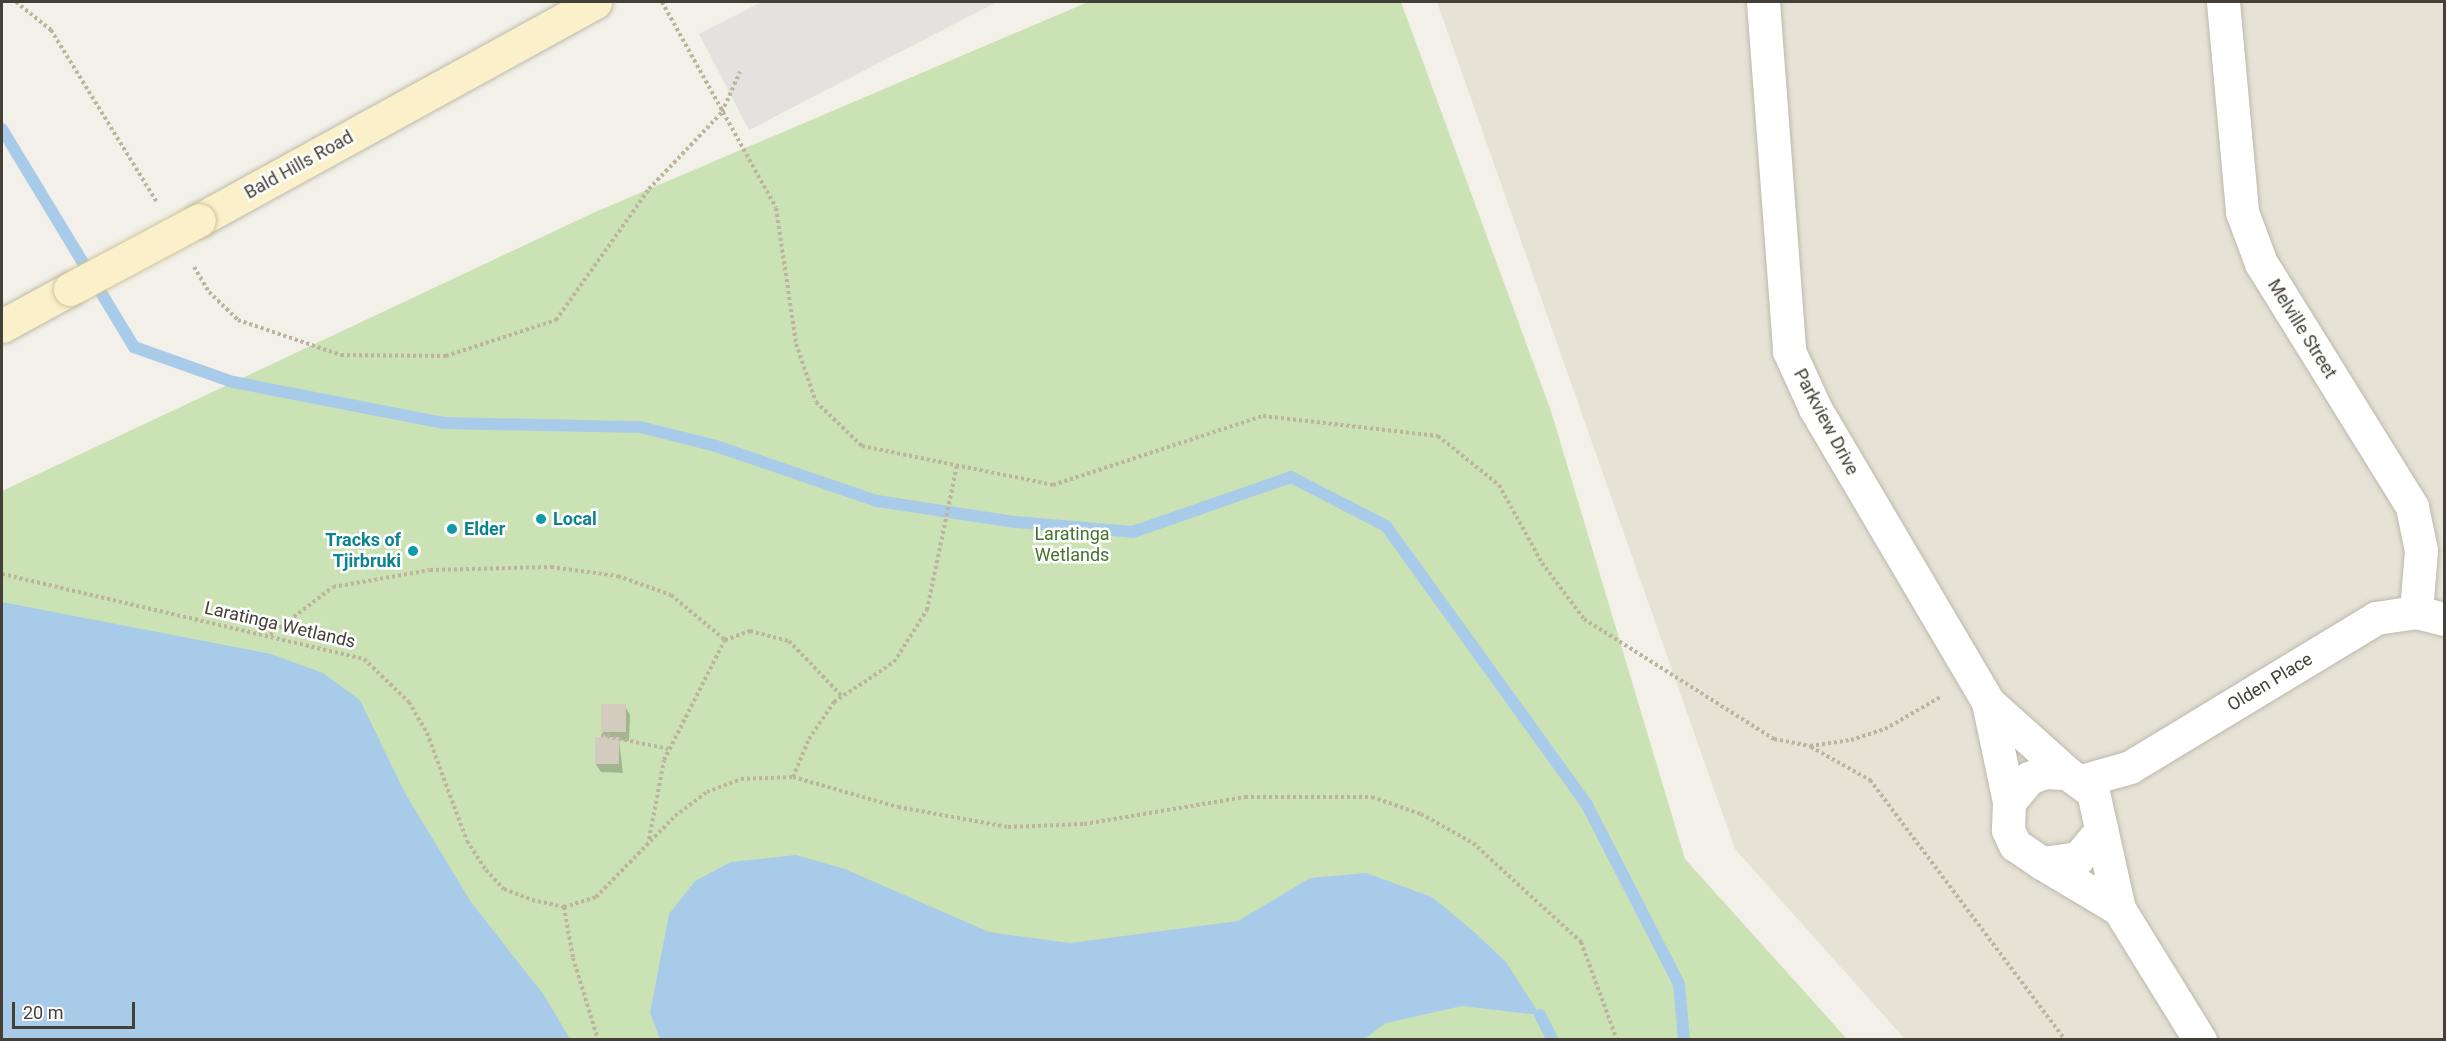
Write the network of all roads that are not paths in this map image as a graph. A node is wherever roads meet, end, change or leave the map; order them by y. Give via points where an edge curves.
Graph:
1 (595, 2) edge
2 (1763, 2) edge
3 (2223, 2) edge
4 (2, 326) edge
5 (2430, 615) edge
6 (1981, 689) junction
7 (2130, 766) junction
8 (2074, 777) junction
9 (2009, 802) junction
10 (2099, 829) junction
11 (2042, 863) junction
12 (2119, 909) junction
13 (2200, 1040) edge

1 - 4 main road, Bald Hills Road, bridge
2 - 6 street, Parkview Drive via 1789,351 1815,408
3 - 5 street, Melville Street via 2241,212 2261,263 2412,507
5 - 7 street, Olden Place via 2376,618
6 - 8 street, Parkview Drive
6 - 9 street, Parkview Drive
7 - 8 street, Olden Place
7 - 10 street
8 - 9 street via 2030,778
8 - 10 street via 2093,792
9 - 11 street via 2008,830 2015,845
10 - 11 street via 2078,858
10 - 12 street
11 - 12 street
12 - 13 street

